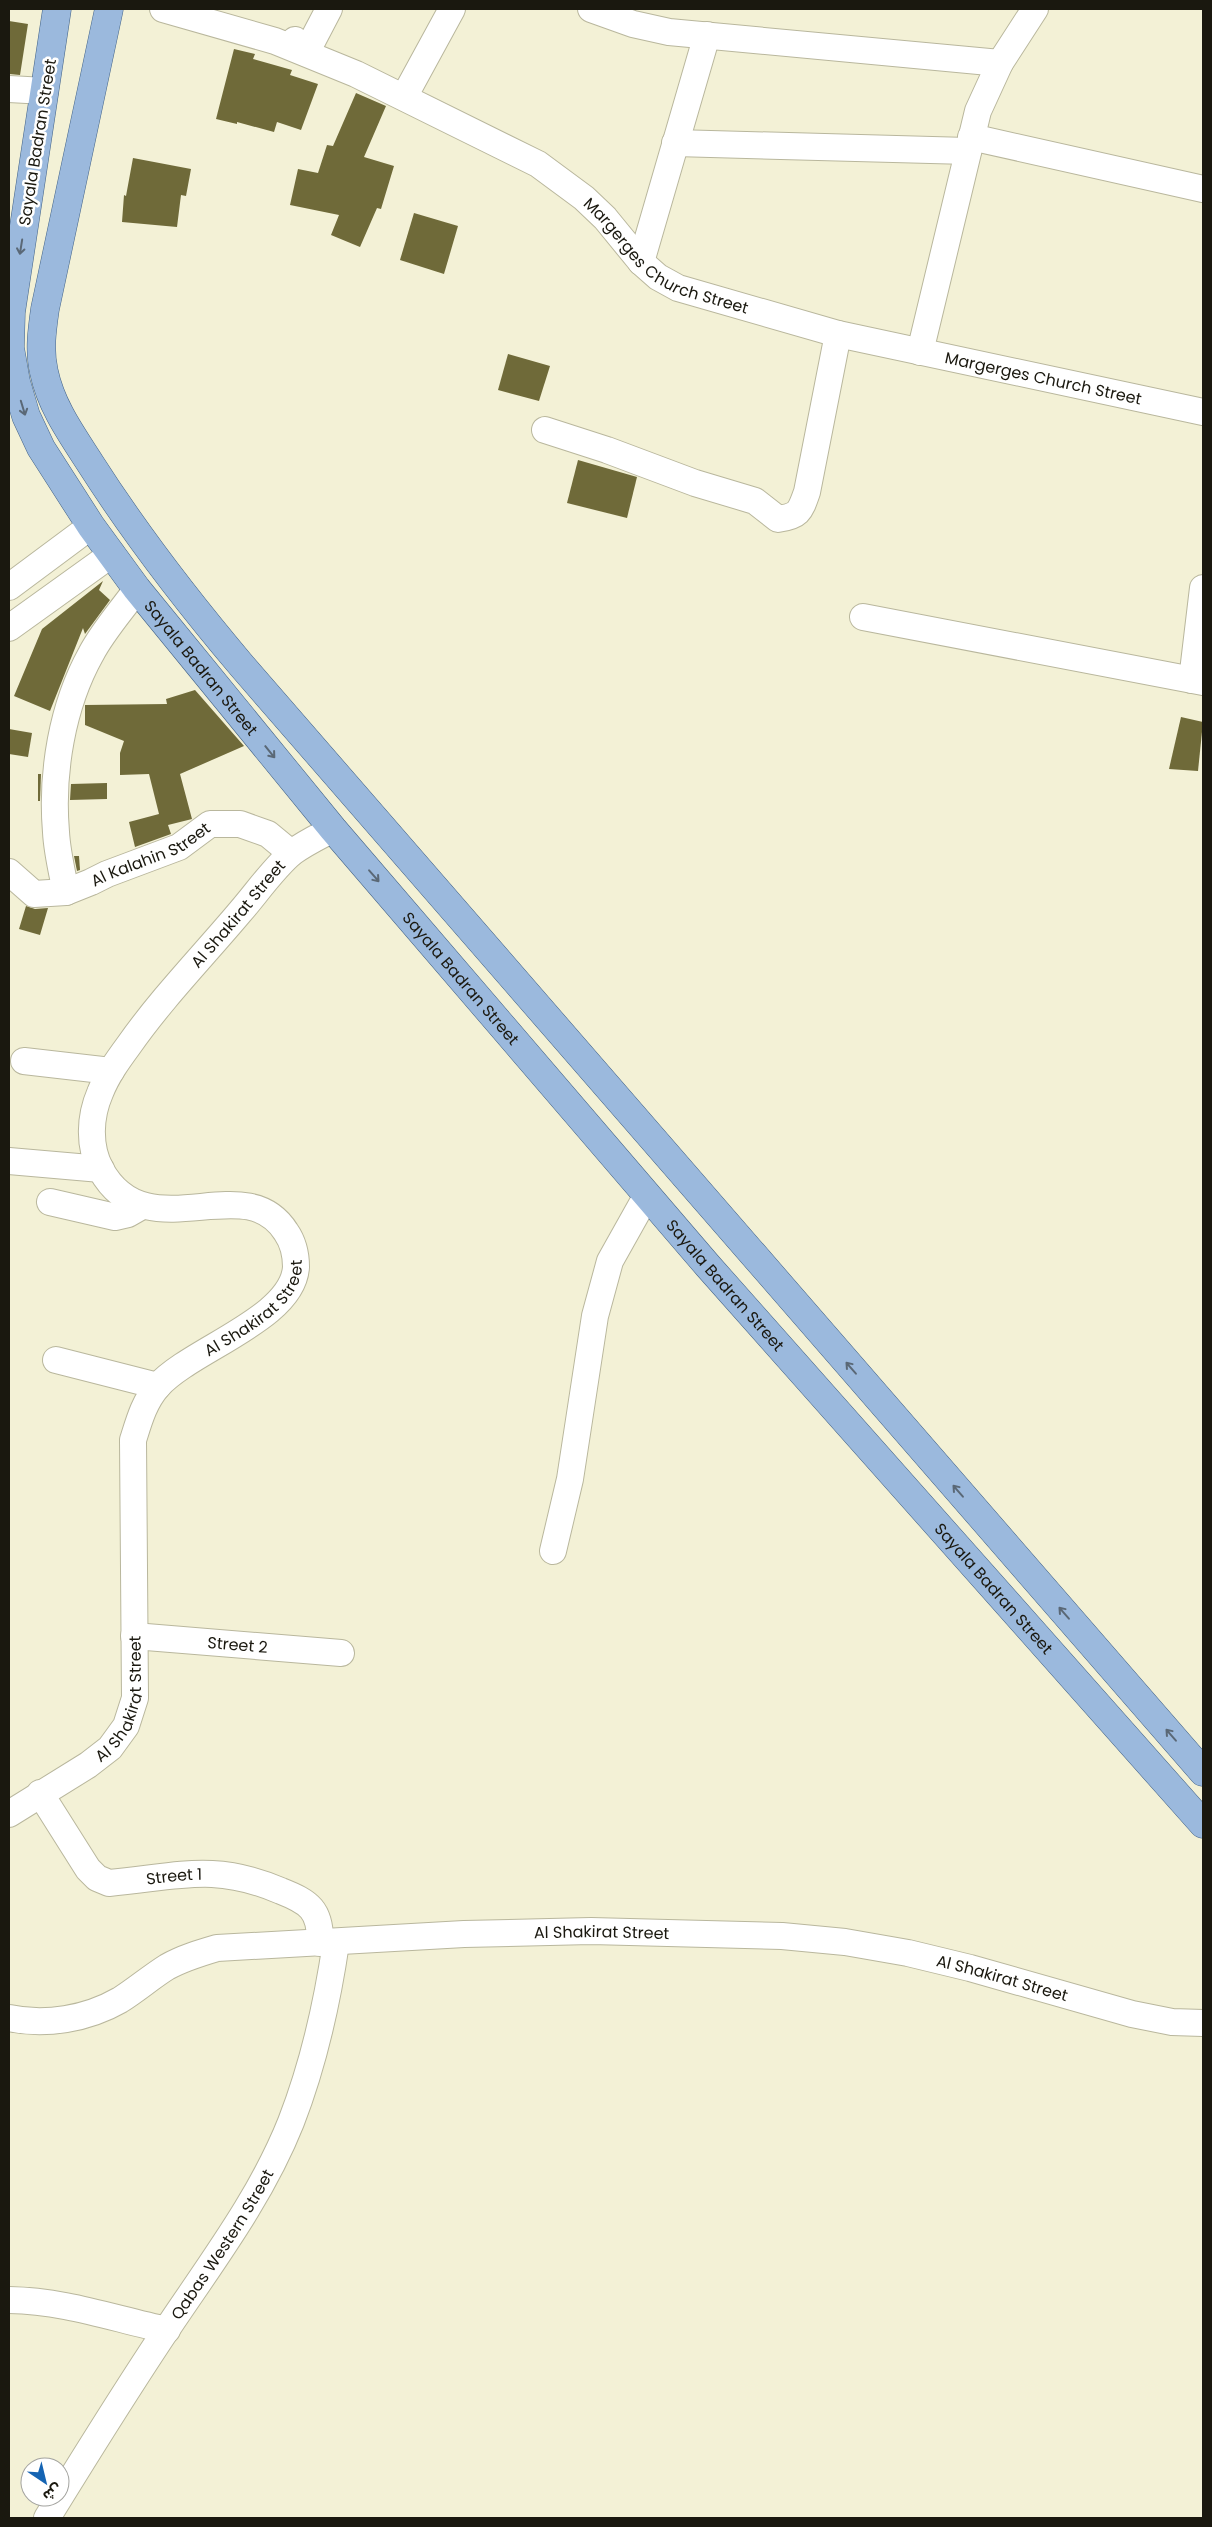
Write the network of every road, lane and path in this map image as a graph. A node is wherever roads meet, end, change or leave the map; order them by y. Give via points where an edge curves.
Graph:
1 (57, 9) edge
2 (109, 9) edge
3 (163, 9) edge
4 (227, 9) edge
5 (329, 9) edge
6 (452, 9) edge
7 (591, 9) edge
8 (1035, 9) edge
9 (707, 35) junction
10 (306, 53) junction
11 (1000, 63) junction
12 (9, 89) edge
13 (46, 91) junction
14 (404, 97) junction
15 (676, 144) junction
16 (970, 144) junction
17 (1203, 189) edge
18 (641, 262) junction
19 (838, 334) junction
20 (920, 352) junction
21 (1203, 412) edge
22 (545, 430) dead end
23 (91, 526) junction
24 (112, 554) junction
25 (9, 587) edge
26 (1203, 588) edge
27 (137, 589) junction
28 (863, 617) dead end
29 (9, 628) edge
30 (1198, 681) edge
31 (333, 829) junction
32 (291, 853) junction
33 (9, 872) edge
34 (66, 892) junction
35 (24, 1061) dead end
36 (111, 1071) junction
37 (9, 1161) edge
38 (101, 1169) junction
39 (647, 1195) junction
40 (50, 1202) dead end
41 (142, 1206) junction
42 (731, 1230) junction
43 (708, 1266) junction
44 (56, 1360) dead end
45 (158, 1386) junction
46 (553, 1551) dead end
47 (134, 1636) junction
48 (341, 1653) dead end
49 (1203, 1772) edge
50 (40, 1793) junction
51 (9, 1814) edge
52 (1203, 1824) edge
53 (328, 1943) junction
54 (9, 2018) edge
55 (1203, 2024) edge
56 (9, 2300) edge
57 (167, 2330) junction
58 (47, 2518) edge

1 - 13 main road, Sayala Badran Street
2 - 42 main road, Sayala Badran Street via 44,316 41,340 44,372 53,403 108,492 195,610
3 - 10 street, Margerges Church Street via 257,35
4 - 10 street via 266,20 281,29
5 - 10 street
6 - 14 street
7 - 9 street via 633,24 669,32
8 - 11 street
9 - 11 street
9 - 15 street
10 - 14 street, Margerges Church Street
11 - 16 street via 981,103
12 - 13 street
13 -> 23 main road, Sayala Badran Street via 11,312 10,348 26,416 41,448
14 - 18 street, Margerges Church Street via 538,164 562,180 605,218
15 - 16 street
15 - 18 street
16 - 17 street
16 - 20 street
18 - 19 street, Margerges Church Street via 678,288
19 - 20 street, Margerges Church Street
19 - 22 street via 807,492 801,509 793,517 778,519 755,501
20 - 21 street, Margerges Church Street
23 - 24 main road, Sayala Badran Street
23 - 25 street
24 - 27 main road, Sayala Badran Street
24 - 29 street
26 - 30 street
27 -> 31 main road, Sayala Badran Street
27 - 34 street via 91,653 73,696 61,740 55,786 56,832
28 - 30 street
31 - 32 street, Al Shakirat Street
31 -> 39 main road, Sayala Badran Street
32 - 34 street, Al Kalahin Street via 268,834 240,824 210,824 179,847
32 - 36 street, Al Shakirat Street via 144,1024
33 - 34 street, Al Kalahin Street via 34,894
35 - 36 street
36 - 38 street, Al Shakirat Street via 99,1094 92,1118 92,1145
37 - 38 street
38 - 41 street, Al Shakirat Street via 118,1192
39 - 43 main road, Sayala Badran Street
39 - 46 street via 610,1261 595,1316 570,1479
40 - 41 street via 115,1217
41 - 45 street, Al Shakirat Street via 171,1210 233,1204 258,1208 280,1221 293,1243 296,1268 288,1292 270,1311 176,1369
42 - 43 main road
49 -> 42 main road, Sayala Badran Street
43 - 52 main road, Sayala Badran Street
44 - 45 street
45 - 47 street, Al Shakirat Street via 141,1412 133,1440
47 - 48 street, Street 2
47 - 50 street, Al Shakirat Street via 135,1698 126,1726 110,1748
50 - 51 street, Al Shakirat Street
50 - 53 street, Street 1 via 97,1878 109,1883 199,1872 256,1880 303,1900 314,1911
53 - 54 street, Al Shakirat Street via 217,1948 168,1967 119,2000 89,2014 57,2021
53 - 55 street, Al Shakirat Street via 464,1934 591,1931 782,1936 908,1953 1132,2014
53 - 57 street, Qabas Western Street via 327,2004 312,2065 290,2124 263,2180 231,2234
56 - 57 street via 78,2307
57 - 58 street, Qabas Western Street

